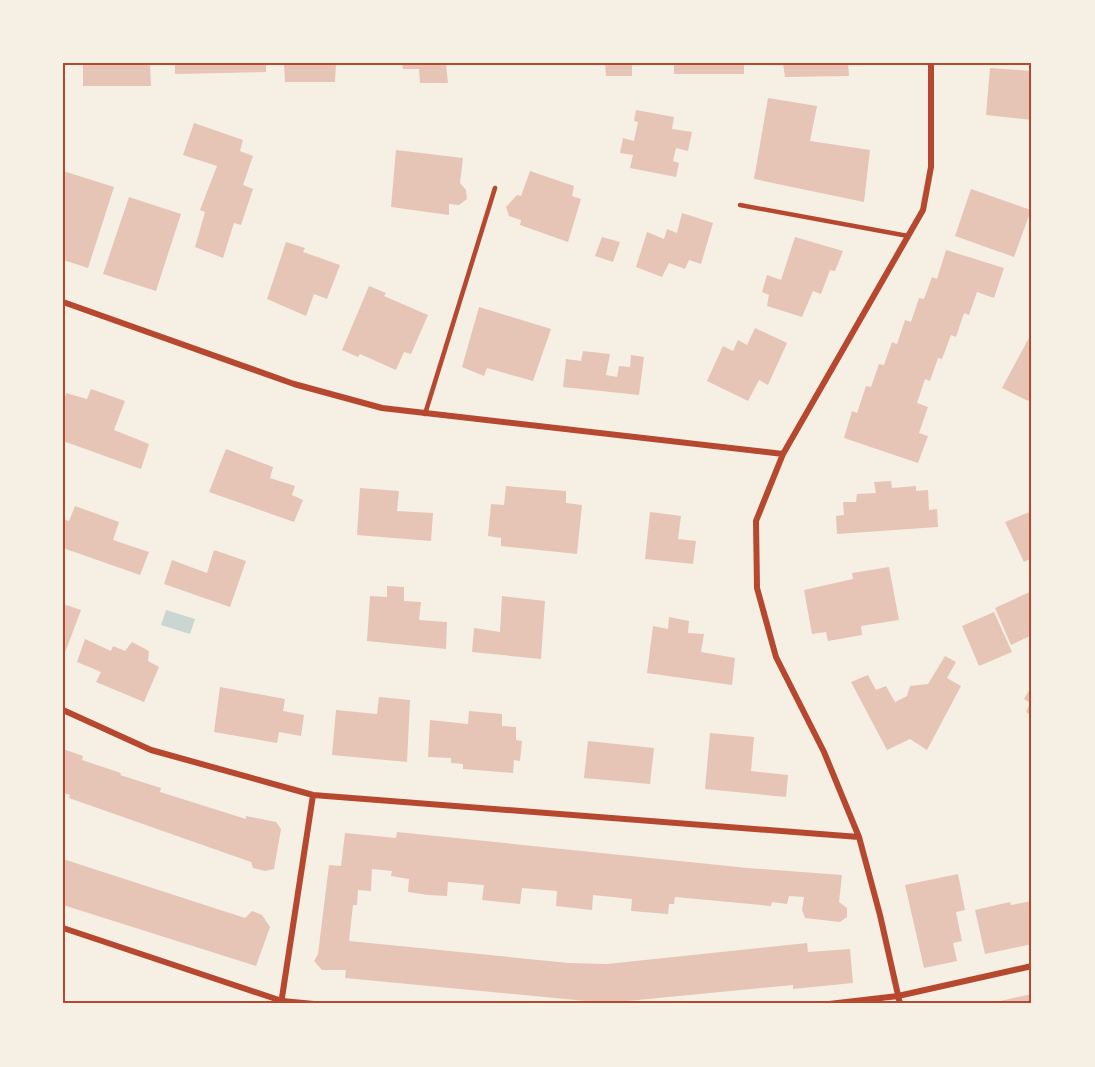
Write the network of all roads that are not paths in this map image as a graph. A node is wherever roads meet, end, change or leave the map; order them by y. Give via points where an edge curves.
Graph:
1 (931, 63) edge
2 (495, 188) dead end
3 (740, 204) dead end
4 (908, 237) junction
5 (63, 302) edge
6 (425, 414) junction
7 (783, 454) junction
8 (63, 710) edge
9 (313, 795) junction
10 (859, 837) junction
11 (63, 928) edge
12 (1032, 966) edge
13 (898, 996) junction
14 (282, 1003) edge
15 (314, 1004) edge
16 (829, 1004) edge
17 (900, 1004) edge

1 - 4 street via 931,167 923,210
2 - 6 lane
3 - 4 lane
4 - 7 street
5 - 6 street via 294,384 382,408
6 - 7 street
7 - 10 street via 756,521 757,588 776,657 824,752
8 - 9 street via 150,750
9 - 10 street
9 - 14 street
10 - 13 street
11 - 14 street
12 - 13 street
13 - 16 street
13 - 17 street
14 - 15 street

